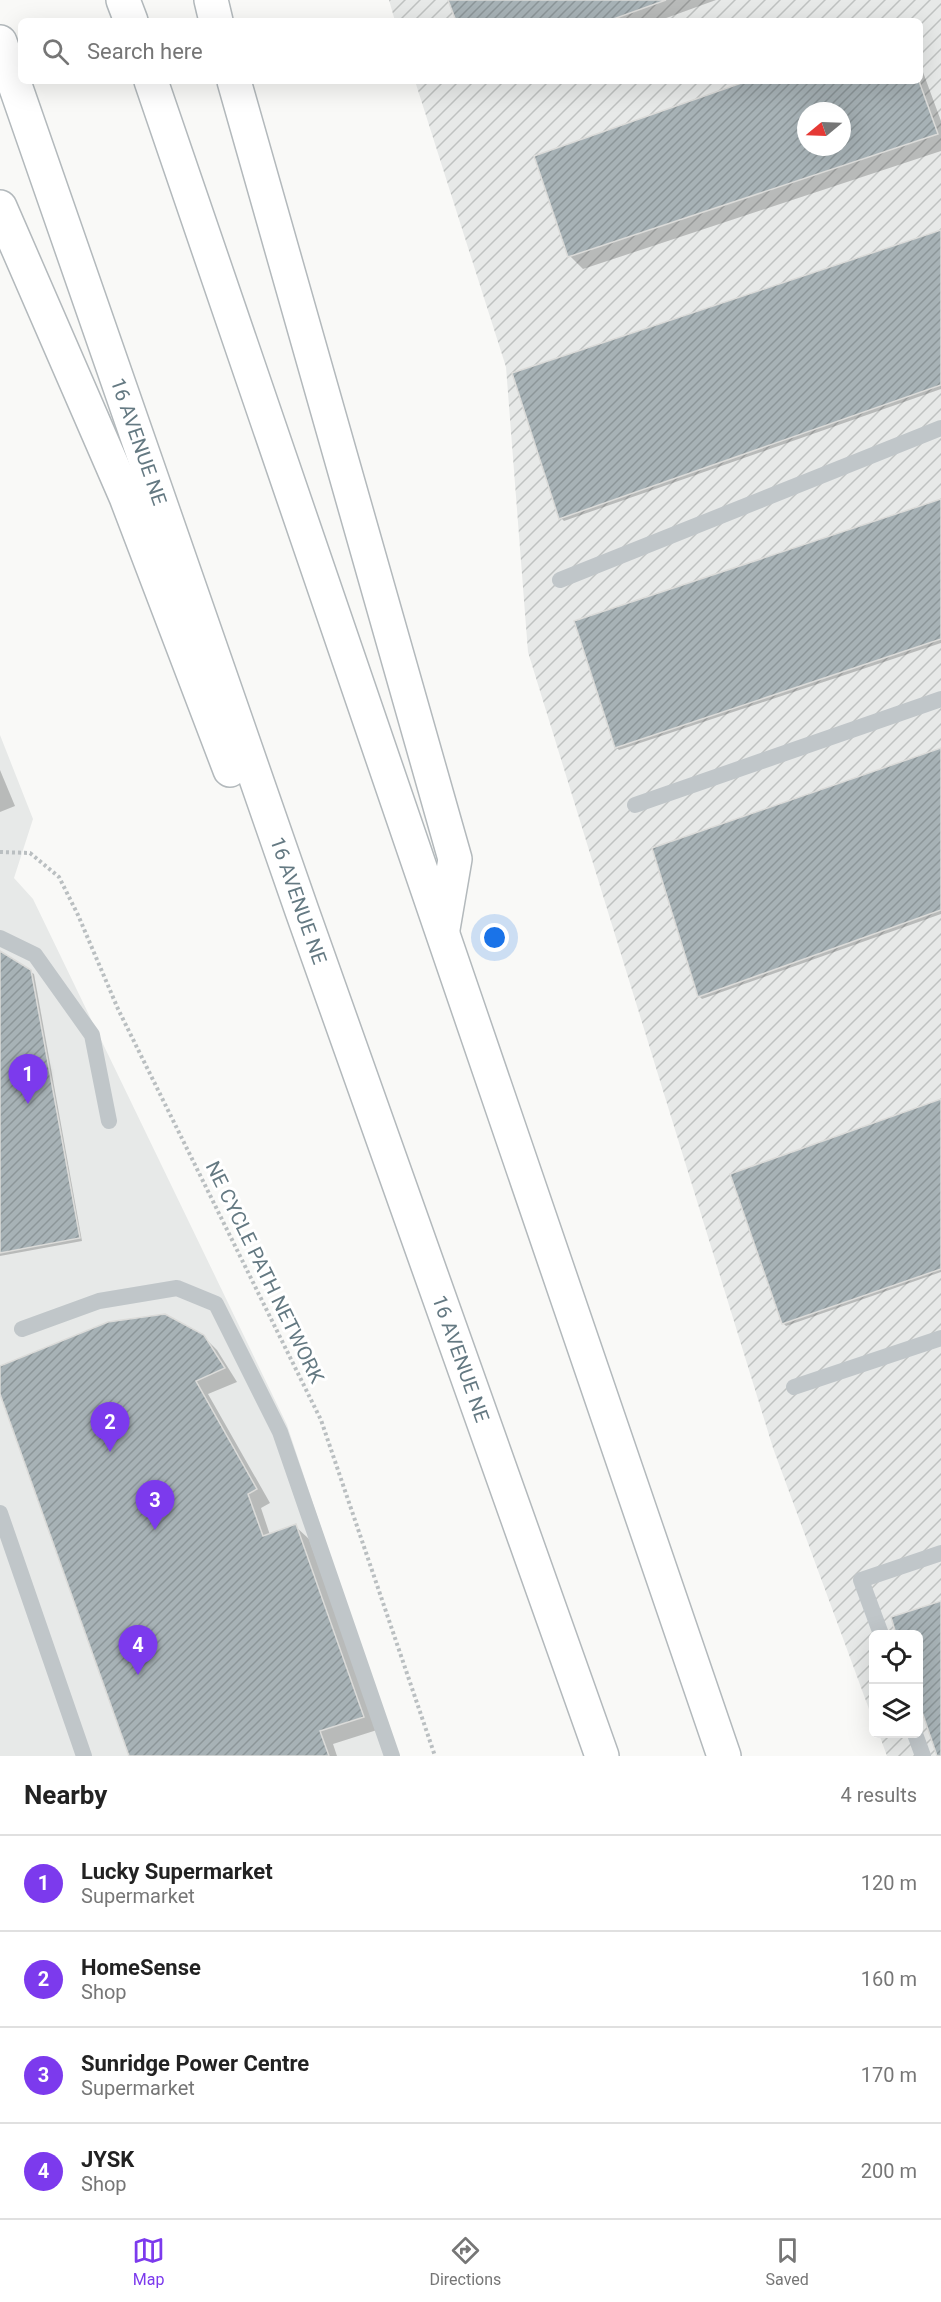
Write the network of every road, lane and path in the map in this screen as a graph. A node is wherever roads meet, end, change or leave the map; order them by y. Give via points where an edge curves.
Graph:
1 (123, 0) edge
2 (211, 0) edge
3 (130, 18) edge
4 (215, 18) edge
5 (0, 42) edge
6 (152, 84) edge
7 (235, 84) edge
8 (0, 207) edge
9 (941, 428) edge
10 (560, 580) dead end
11 (941, 699) edge
12 (634, 805) dead end
13 (0, 852) edge
14 (302, 911) junction
15 (442, 934) junction
16 (0, 938) edge
17 (109, 1121) dead end
18 (22, 1329) dead end
19 (941, 1338) edge
20 (794, 1387) dead end
21 (0, 1513) edge
22 (941, 1553) edge
23 (878, 1630) edge
24 (916, 1738) edge
25 (84, 1756) edge
26 (392, 1756) edge
27 (435, 1756) edge
28 (602, 1756) edge
29 (724, 1756) edge
30 (923, 1756) edge

1 - 3 highway
2 - 4 highway
5 - 14 highway, 16 AVENUE NE
6 - 15 highway
7 - 15 highway via 456,859
8 - 14 highway via 126,497 269,873
9 - 10 lane
11 - 12 lane
13 - 27 path, NE CYCLE PATH NETWORK via 30,854 59,877 78,915 118,1010 321,1420
14 - 28 highway, 16 AVENUE NE
15 - 29 highway
16 - 17 lane via 35,955 92,1035
18 - 26 lane via 99,1301 177,1288 216,1304 280,1432
19 - 20 lane
21 - 25 lane
22 - 23 lane via 861,1580
24 - 30 lane

